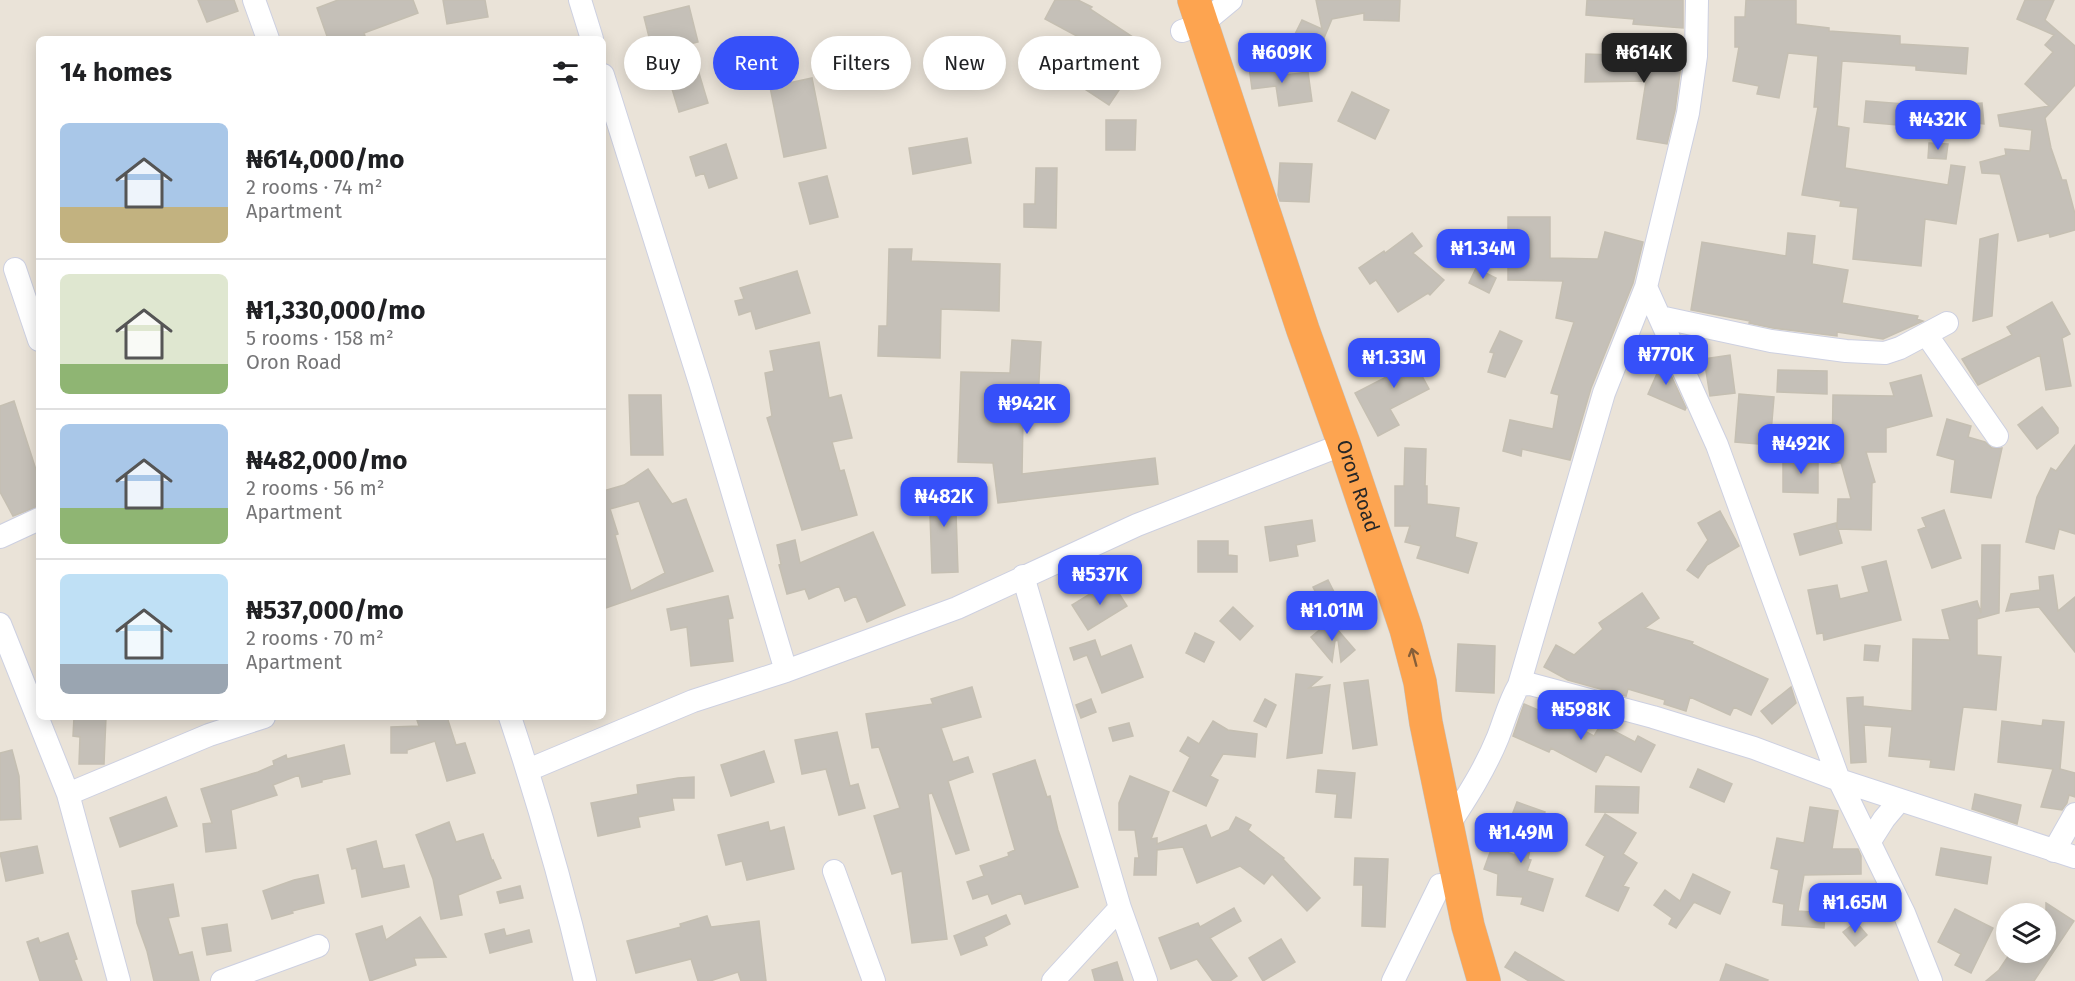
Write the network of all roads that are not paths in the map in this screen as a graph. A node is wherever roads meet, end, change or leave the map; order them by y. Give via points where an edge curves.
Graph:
1 (254, 0) edge
2 (580, 0) edge
3 (1172, 0) edge
4 (1231, 0) edge
5 (1697, 0) edge
6 (1193, 19) edge
7 (266, 36) edge
8 (591, 36) edge
9 (606, 85) edge
10 (15, 269) dead end
11 (1646, 286) junction
12 (1660, 317) junction
13 (1947, 323) dead end
14 (36, 331) edge
15 (1926, 334) junction
16 (1997, 436) dead end
17 (1335, 447) junction
18 (36, 520) edge
19 (0, 537) edge
20 (1023, 576) junction
21 (0, 624) edge
22 (786, 671) junction
23 (1519, 685) junction
24 (36, 714) edge
25 (38, 720) edge
26 (245, 720) edge
27 (511, 720) edge
28 (207, 726) edge
29 (528, 770) junction
30 (1839, 780) junction
31 (68, 794) junction
32 (1900, 800) junction
33 (2075, 814) edge
34 (1448, 826) junction
35 (1870, 841) junction
36 (2065, 854) edge
37 (834, 871) dead end
38 (1440, 885) junction
39 (1120, 908) junction
40 (318, 946) dead end
41 (119, 981) edge
42 (222, 981) edge
43 (585, 981) edge
44 (874, 981) edge
45 (1053, 981) edge
46 (1146, 981) edge
47 (1393, 981) edge
48 (1461, 981) edge
49 (1484, 981) edge
50 (1931, 981) edge

1 - 7 street
2 - 8 street
3 - 6 highway, Oron Road
4 - 6 street
5 - 11 street via 1696,56 1688,113
6 - 17 highway, Oron Road via 1303,330
9 - 22 street
10 - 14 street
11 - 12 street
11 - 23 street via 1604,393
12 - 15 street via 1771,341 1846,351 1885,353
12 - 30 street via 1717,445
13 - 15 street
15 - 16 street
17 - 20 street via 1137,525
34 -> 17 highway, Oron Road via 1406,628
17 - 38 highway, Oron Road via 1408,721
18 - 19 street
20 - 22 street via 957,608
20 - 39 street
21 - 24 street
22 - 29 street via 693,701
23 - 30 street via 1530,684 1653,717 1754,748
23 - 34 street via 1476,784
25 - 31 street
26 - 28 street
27 - 29 street
28 - 31 street
29 - 43 street
30 - 32 street
30 - 35 street
31 - 41 street
32 - 35 street
32 - 36 street
33 - 36 street
34 - 49 highway, Oron Road via 1467,926
35 - 50 street
37 - 44 street
38 - 47 street
38 - 48 highway, Oron Road
39 - 45 street
39 - 46 street
40 - 42 street

